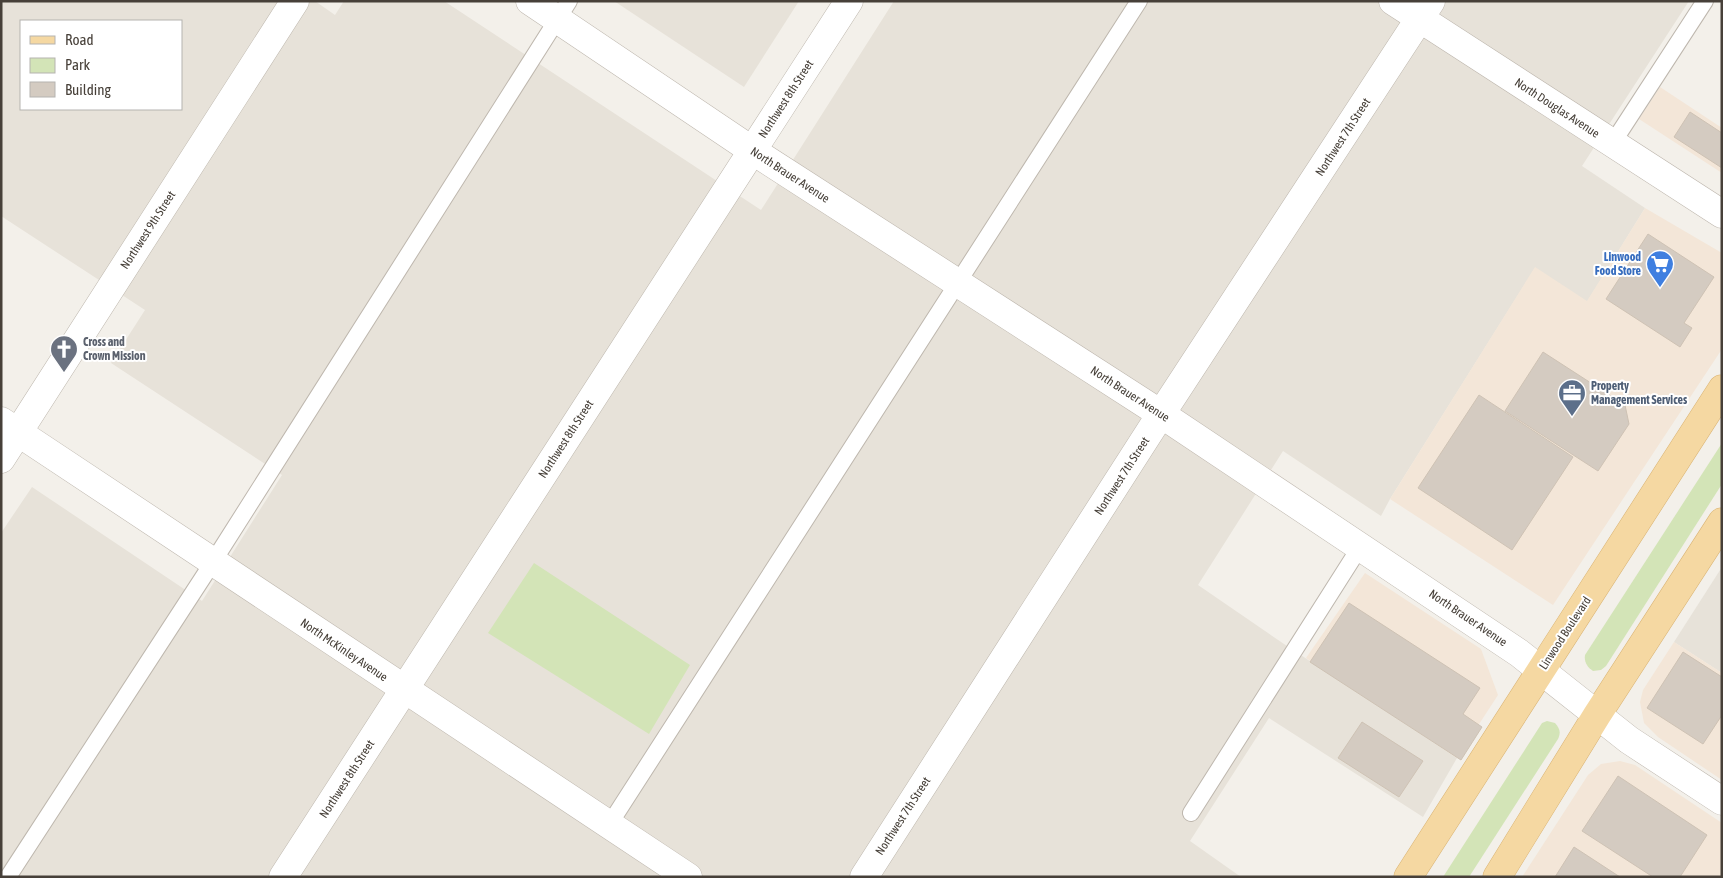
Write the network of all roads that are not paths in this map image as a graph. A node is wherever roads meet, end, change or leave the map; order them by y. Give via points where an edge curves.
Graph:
1 (295, 1) edge
2 (530, 1) edge
3 (849, 1) edge
4 (1139, 1) edge
5 (1393, 1) edge
6 (1705, 1) edge
7 (563, 10) edge
8 (1426, 10) edge
9 (1612, 144) junction
10 (753, 150) junction
11 (1722, 214) edge
12 (958, 283) junction
13 (1722, 389) edge
14 (1161, 414) junction
15 (10, 427) edge
16 (1, 459) edge
17 (1722, 522) edge
18 (1360, 546) junction
19 (212, 562) junction
20 (1541, 670) junction
21 (405, 690) junction
22 (1597, 716) junction
23 (1722, 801) edge
24 (1191, 813) dead end
25 (609, 825) junction
26 (8, 877) edge
27 (283, 877) edge
28 (688, 877) edge
29 (864, 877) edge
30 (1408, 877) edge
31 (1497, 877) edge

1 - 15 street, Northwest 9th Street
2 - 7 street, North Brauer Avenue
3 - 10 street, Northwest 8th Street
4 - 12 lane
5 - 8 street, North Douglas Avenue
6 - 9 lane
7 - 10 street, North Brauer Avenue
7 - 19 lane
8 - 9 street, North Douglas Avenue
8 - 14 street, Northwest 7th Street
9 - 11 street, North Douglas Avenue
10 - 12 street, North Brauer Avenue
10 - 21 street, Northwest 8th Street
12 - 14 street, North Brauer Avenue
12 - 25 lane
13 - 20 main road, Linwood Boulevard
14 - 18 street, North Brauer Avenue
14 - 29 street, Northwest 7th Street
15 - 16 street, Northwest 9th Street
15 - 19 street, North McKinley Avenue
17 - 22 main road
18 - 20 street, North Brauer Avenue
18 - 24 lane
19 - 21 street, North McKinley Avenue
19 - 26 lane
20 - 22 street, North Brauer Avenue
20 - 30 main road, Linwood Boulevard
21 - 25 street, North McKinley Avenue
21 - 27 street, Northwest 8th Street
22 - 23 street, North Brauer Avenue
22 - 31 main road
25 - 28 street, North McKinley Avenue

